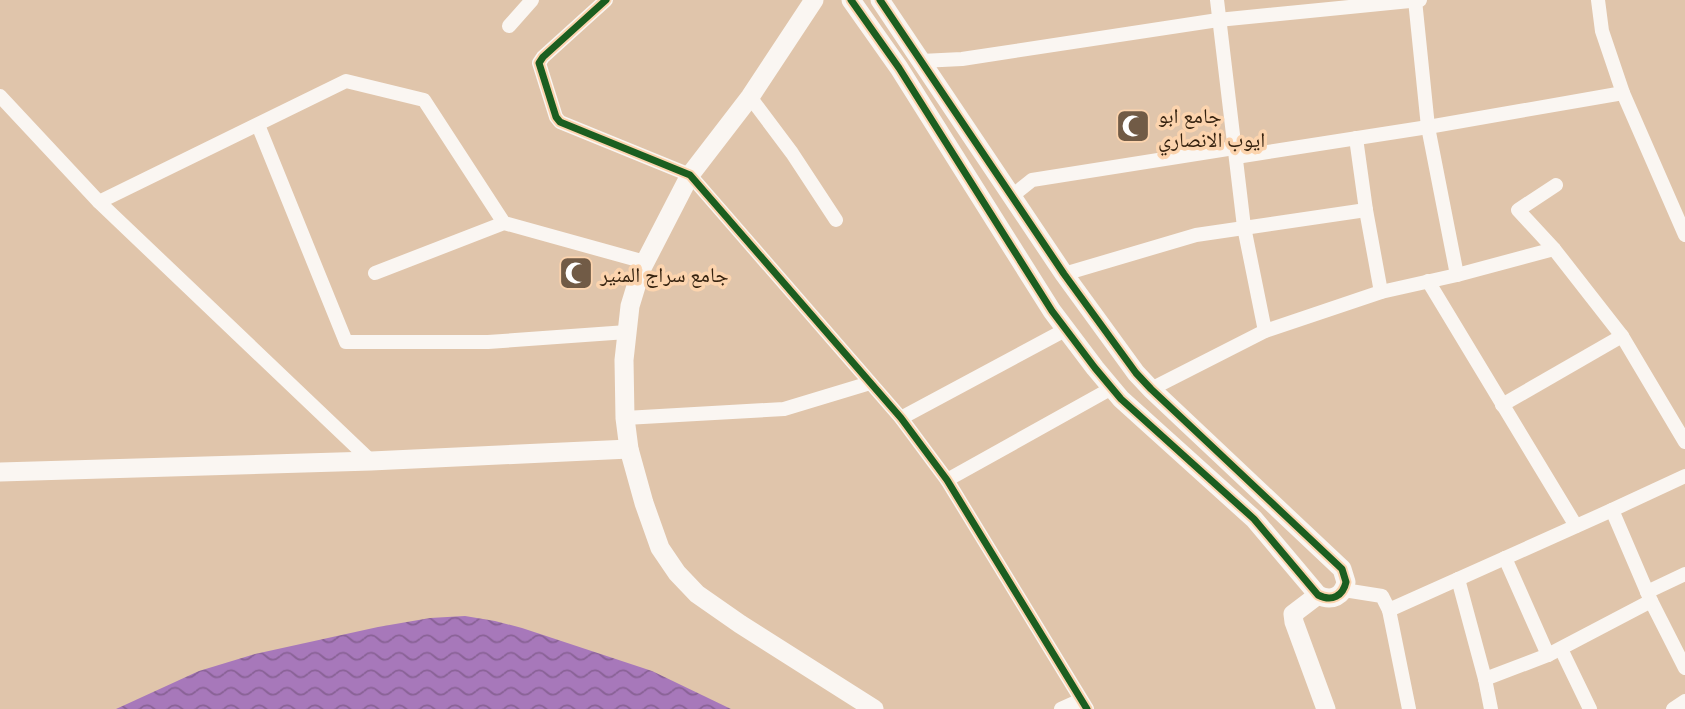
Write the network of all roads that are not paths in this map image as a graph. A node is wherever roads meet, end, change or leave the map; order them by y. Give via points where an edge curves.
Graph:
1 (532, 0) edge
2 (606, 0) edge
3 (814, 0) edge
4 (851, 0) edge
5 (880, 0) edge
6 (1217, 0) edge
7 (1417, 0) edge
8 (1598, 0) edge
9 (1219, 20) junction
10 (897, 25) junction
11 (509, 26) dead end
12 (878, 37) junction
13 (921, 61) junction
14 (1623, 93) junction
15 (0, 96) edge
16 (750, 97) junction
17 (258, 125) junction
18 (1428, 127) junction
19 (1356, 138) junction
20 (1235, 153) junction
21 (690, 175) junction
22 (1556, 185) dead end
23 (1012, 196) junction
24 (99, 202) junction
25 (1366, 210) junction
26 (1681, 212) edge
27 (836, 220) dead end
28 (504, 223) junction
29 (1244, 227) junction
30 (1685, 235) edge
31 (1554, 249) junction
32 (645, 262) junction
33 (375, 273) dead end
34 (1064, 274) junction
35 (1457, 275) junction
36 (1428, 281) junction
37 (1381, 292) junction
38 (1065, 330) junction
39 (1265, 331) junction
40 (627, 332) junction
41 (1622, 336) junction
42 (870, 383) junction
43 (1112, 388) junction
44 (1151, 389) junction
45 (1502, 405) junction
46 (625, 418) junction
47 (901, 418) junction
48 (1685, 442) edge
49 (629, 449) junction
50 (371, 461) junction
51 (0, 472) edge
52 (1685, 476) edge
53 (947, 480) junction
54 (1612, 510) junction
55 (1576, 526) junction
56 (1505, 558) junction
57 (1685, 575) edge
58 (1458, 579) junction
59 (1344, 590) junction
60 (1318, 595) junction
61 (1649, 597) junction
62 (1389, 610) junction
63 (1555, 652) junction
64 (1685, 668) edge
65 (1485, 679) junction
66 (1685, 701) edge
67 (1084, 704) edge
68 (874, 709) edge
69 (1061, 709) edge
70 (1326, 709) edge
71 (1409, 709) edge
72 (1491, 709) edge
73 (1590, 709) edge
74 (1673, 709) edge

1 - 11 street
2 - 21 street via 539,63 556,117 566,126
3 - 16 street
4 - 12 street
5 - 10 street
6 - 9 street
7 - 9 street
7 - 18 street
8 - 14 street via 1602,31
9 - 13 street via 962,60
9 - 20 street
10 - 12 street
10 - 13 street
12 - 38 street
13 - 23 street
14 - 18 street
14 - 26 street
15 - 24 street
16 - 21 street
16 - 27 street
17 - 24 street
17 - 28 street via 346,81 424,100
17 - 40 street via 346,342 488,342
18 - 19 street
18 - 35 street
19 - 20 street
19 - 25 street
20 - 23 street via 1032,180
20 - 29 street
21 - 32 street
21 - 42 street
22 - 31 street via 1518,210
23 - 34 street
24 - 50 street
25 - 29 street
25 - 37 street
26 - 30 street
28 - 32 street
28 - 33 street
29 - 34 street via 1196,235
29 - 39 street
31 - 35 street
31 - 41 street
32 - 40 street via 630,306
34 - 44 street
35 - 36 street
36 - 37 street
36 - 45 street
37 - 39 street
38 - 43 street
38 - 47 street
39 - 44 street
40 - 46 street
41 - 45 street
41 - 48 street
42 - 46 street via 784,409
42 - 47 street
43 - 53 street
43 - 60 street via 1254,519
44 - 59 street via 1342,569
45 - 55 street
46 - 49 street
47 - 53 street
49 - 50 street
49 - 68 street via 660,548 677,573 697,594 740,624
50 - 51 street
52 - 54 street
53 - 67 street
54 - 55 street
54 - 61 street
55 - 56 street
56 - 58 street
56 - 63 street
57 - 61 street
58 - 62 street
58 - 65 street
59 - 60 street via 1328,599
59 - 62 street via 1382,596
60 - 70 street via 1293,614
61 - 63 street
61 - 64 street
62 - 71 street
63 - 65 street
63 - 73 street
65 - 72 street
66 - 74 street
67 - 69 street

